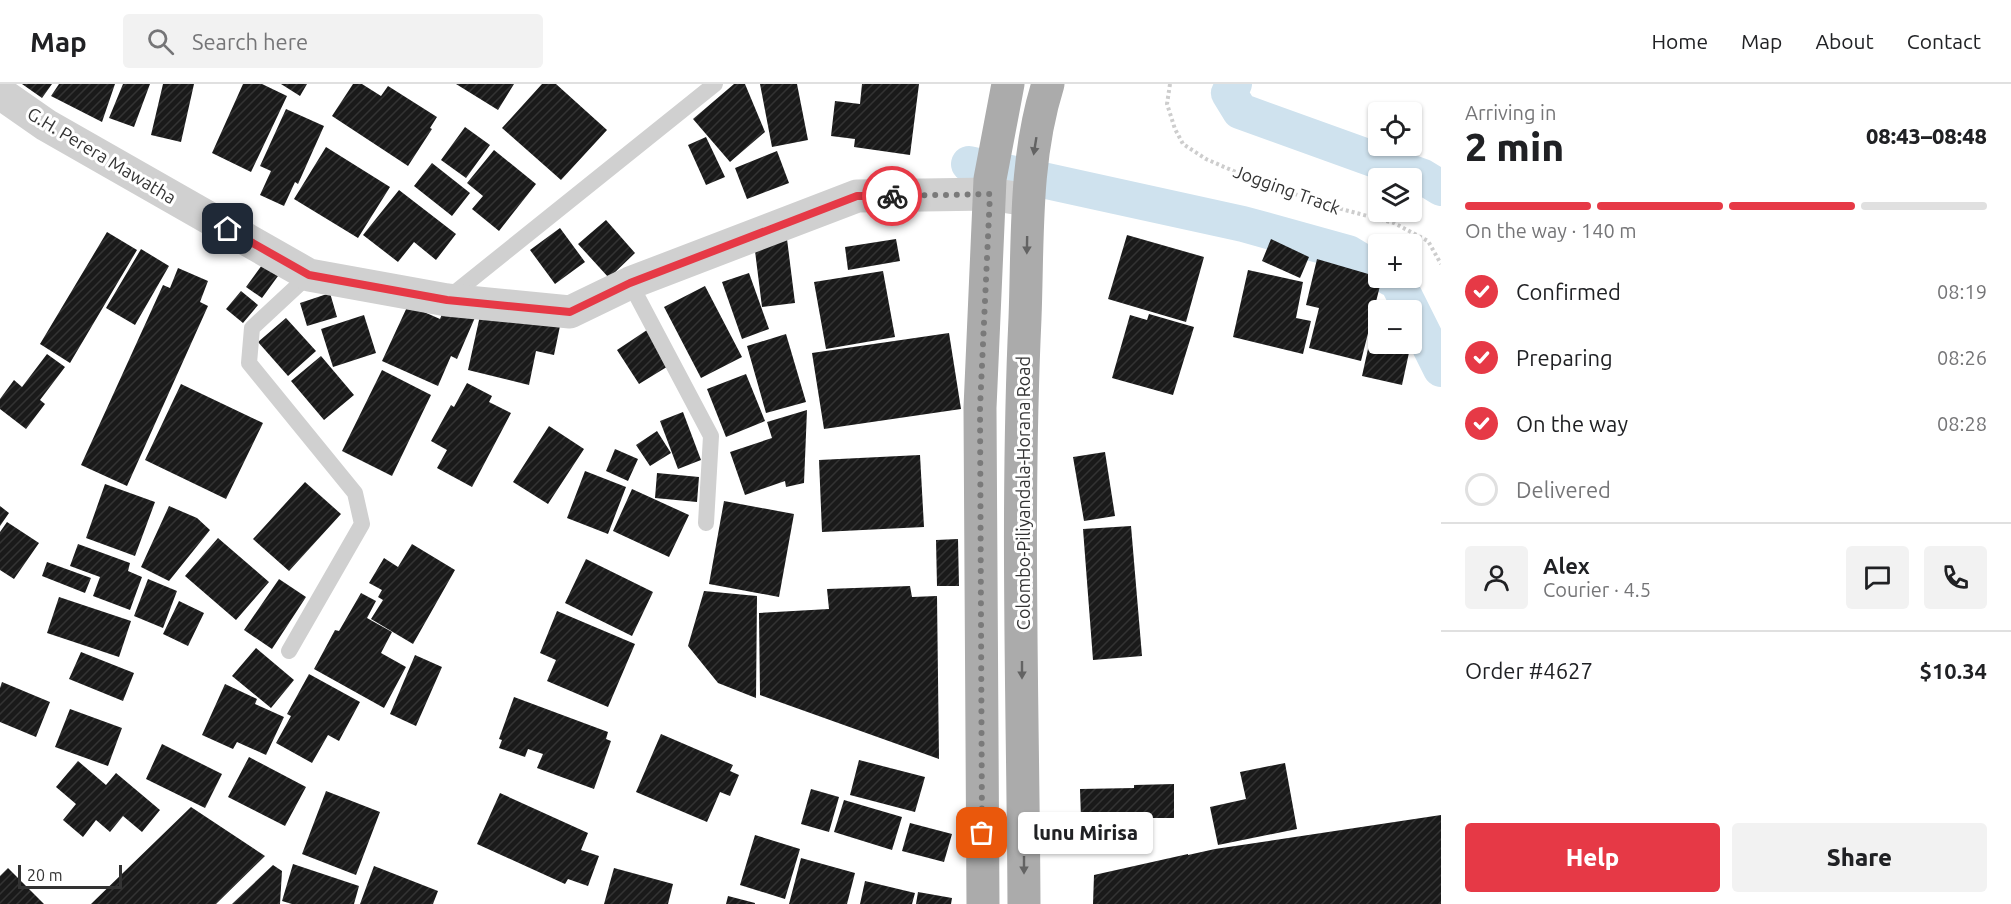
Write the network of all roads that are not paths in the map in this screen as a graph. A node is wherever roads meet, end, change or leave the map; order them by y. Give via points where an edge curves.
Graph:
1 (715, 84) edge
2 (1006, 92) edge
3 (0, 93) edge
4 (1045, 95) edge
5 (990, 186) junction
6 (1028, 193) junction
7 (309, 275) junction
8 (630, 283) junction
9 (447, 300) junction
10 (706, 523) dead end
11 (289, 651) dead end
12 (983, 904) edge
13 (1024, 904) edge

1 - 9 lane
2 - 5 main road
3 - 7 street, G.H. Perera Mawatha via 46,125
4 -> 6 main road, Colombo-Piliyandala-Horana Road
5 - 6 street, G.H. Perera Mawatha
5 - 8 street, G.H. Perera Mawatha via 857,196
5 - 12 main road via 980,408
6 -> 13 main road, Colombo-Piliyandala-Horana Road via 1021,409
7 - 9 street, G.H. Perera Mawatha
7 - 11 lane via 252,328 249,363 356,493 362,524
8 - 9 street, G.H. Perera Mawatha via 570,312
8 - 10 lane via 711,436

